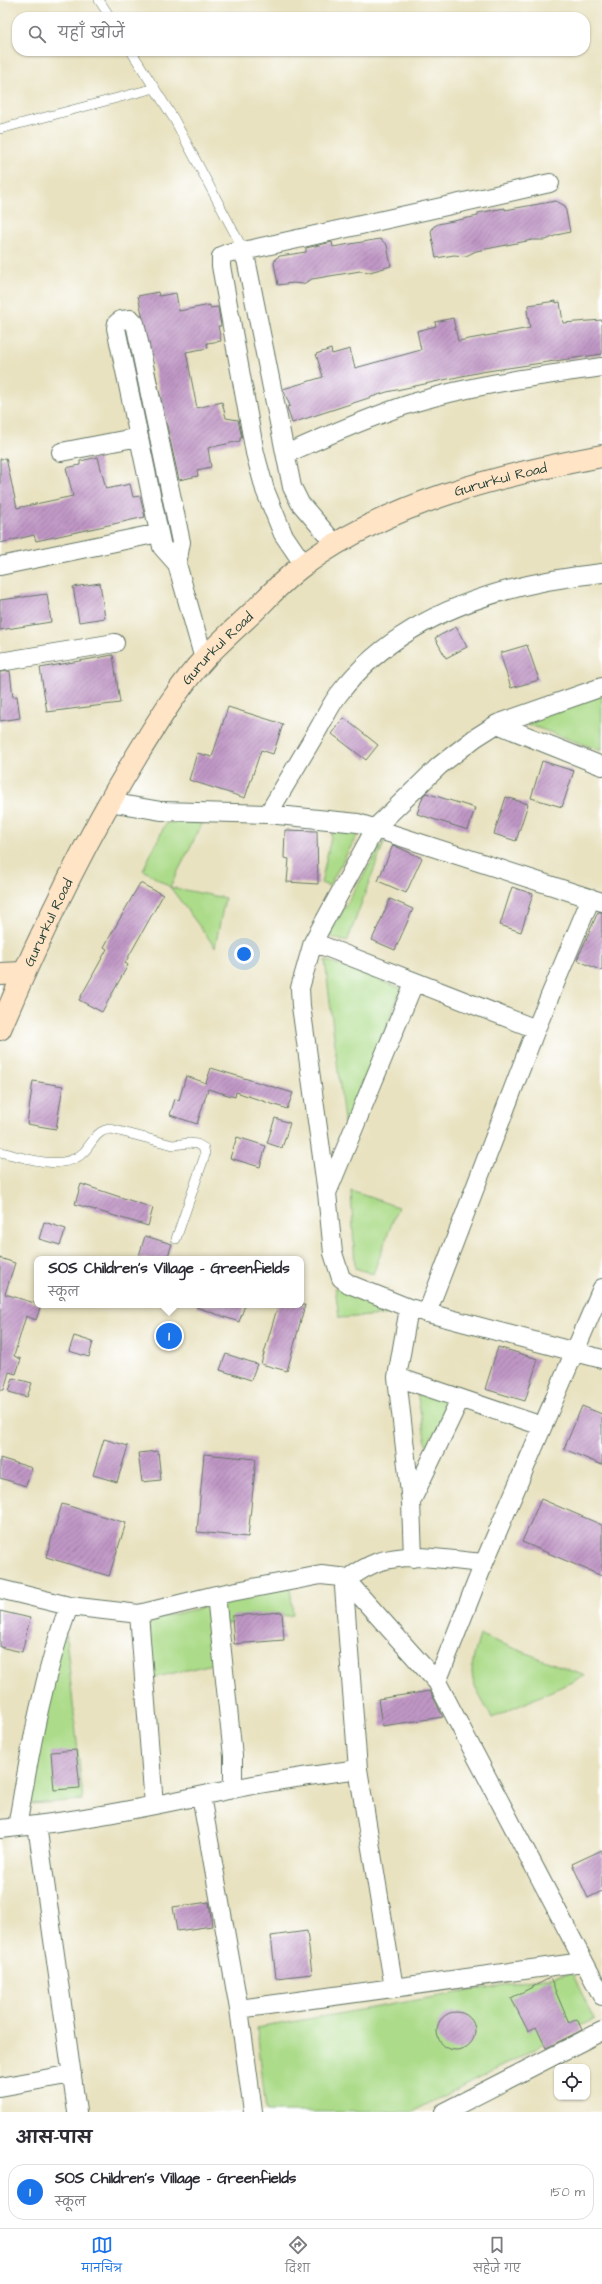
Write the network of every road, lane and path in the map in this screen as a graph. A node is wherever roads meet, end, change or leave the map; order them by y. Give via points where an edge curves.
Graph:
1 (99, 0) edge
2 (107, 12) edge
3 (134, 56) edge
4 (155, 88) junction
5 (0, 129) edge
6 (550, 183) dead end
7 (241, 251) junction
8 (602, 367) edge
9 (139, 437) junction
10 (61, 452) dead end
11 (286, 454) junction
12 (602, 456) edge
13 (159, 533) junction
14 (336, 545) junction
15 (177, 564) junction
16 (304, 565) junction
17 (0, 566) edge
18 (602, 572) edge
19 (115, 643) dead end
20 (204, 659) junction
21 (0, 662) edge
22 (602, 687) edge
23 (497, 724) junction
24 (602, 766) edge
25 (109, 802) junction
26 (268, 814) junction
27 (376, 827) junction
28 (596, 900) edge
29 (313, 942) junction
30 (24, 973) junction
31 (0, 974) edge
32 (414, 983) junction
33 (0, 1029) edge
34 (536, 1029) junction
35 (0, 1152) edge
36 (327, 1193) junction
37 (176, 1238) dead end
38 (602, 1288) edge
39 (409, 1308) junction
40 (427, 1313) junction
41 (576, 1352) junction
42 (602, 1358) edge
43 (397, 1377) junction
44 (460, 1399) junction
45 (542, 1426) junction
46 (410, 1502) junction
47 (414, 1558) junction
48 (484, 1563) junction
49 (346, 1580) junction
50 (0, 1589) edge
51 (216, 1595) junction
52 (69, 1606) junction
53 (139, 1614) junction
54 (437, 1682) junction
55 (358, 1769) junction
56 (233, 1789) junction
57 (201, 1796) junction
58 (154, 1805) junction
59 (37, 1825) junction
60 (8, 1828) edge
61 (583, 1962) junction
62 (394, 1988) junction
63 (602, 1996) edge
64 (239, 2009) junction
65 (602, 2031) edge
66 (72, 2074) junction
67 (0, 2087) edge
68 (77, 2112) edge
69 (253, 2112) edge
70 (444, 2112) edge

1 - 2 lane
3 - 4 lane
4 - 5 lane
4 - 7 lane via 174,119
6 - 7 street
7 - 11 street via 250,273
7 - 16 street via 225,254 221,261 255,453 274,515 283,534
8 - 11 street via 506,382 417,402 338,430
9 - 10 street
9 - 13 street
9 - 15 street via 116,326 121,320 127,319 132,319 135,323 181,542
11 - 14 street via 292,487 300,503
12 - 14 street, Gururkul Road via 477,485 426,502 376,523
13 - 15 street via 162,547
13 - 17 street
14 - 16 street, Gururkul Road
15 - 20 street
16 - 20 street, Gururkul Road
18 - 26 street via 540,581 470,602 426,620 401,637 370,661 338,695
19 - 21 street
20 - 25 street, Gururkul Road via 162,715
22 - 23 street
23 - 24 street
23 - 27 street via 439,766
25 - 26 street via 161,811
25 - 30 street, Gururkul Road
26 - 27 street via 340,819
27 - 28 street
27 - 29 street
28 - 34 street
29 - 32 street
29 - 36 street via 300,988 301,1006
30 - 31 street
30 - 33 street, Gururkul Road
32 - 34 street
32 - 36 street
34 - 40 street
35 - 37 lane via 56,1163 70,1160 83,1153 97,1134 111,1129 173,1145 198,1144 204,1148 205,1155
36 - 39 street via 333,1253 341,1278 349,1284
38 - 41 street
39 - 40 street
39 - 43 street
40 - 41 street
41 - 42 street
41 - 45 street
43 - 44 street
43 - 46 street
44 - 45 street
44 - 46 street
45 - 48 street
46 - 47 street
47 - 48 street
47 - 49 street via 378,1562
48 - 54 street
49 - 51 street via 340,1577 321,1576
49 - 54 street
49 - 55 street via 343,1600
50 - 52 street
51 - 53 street
51 - 56 street via 234,1756
52 - 53 street
52 - 60 street via 52,1653
53 - 58 street
54 - 61 street
55 - 56 street
55 - 62 street
56 - 57 street
57 - 58 street
57 - 64 street
58 - 59 street
59 - 60 street
59 - 66 street
61 - 62 street
61 - 63 street
62 - 64 street
64 - 69 street
65 - 70 street
66 - 67 street
66 - 68 street

